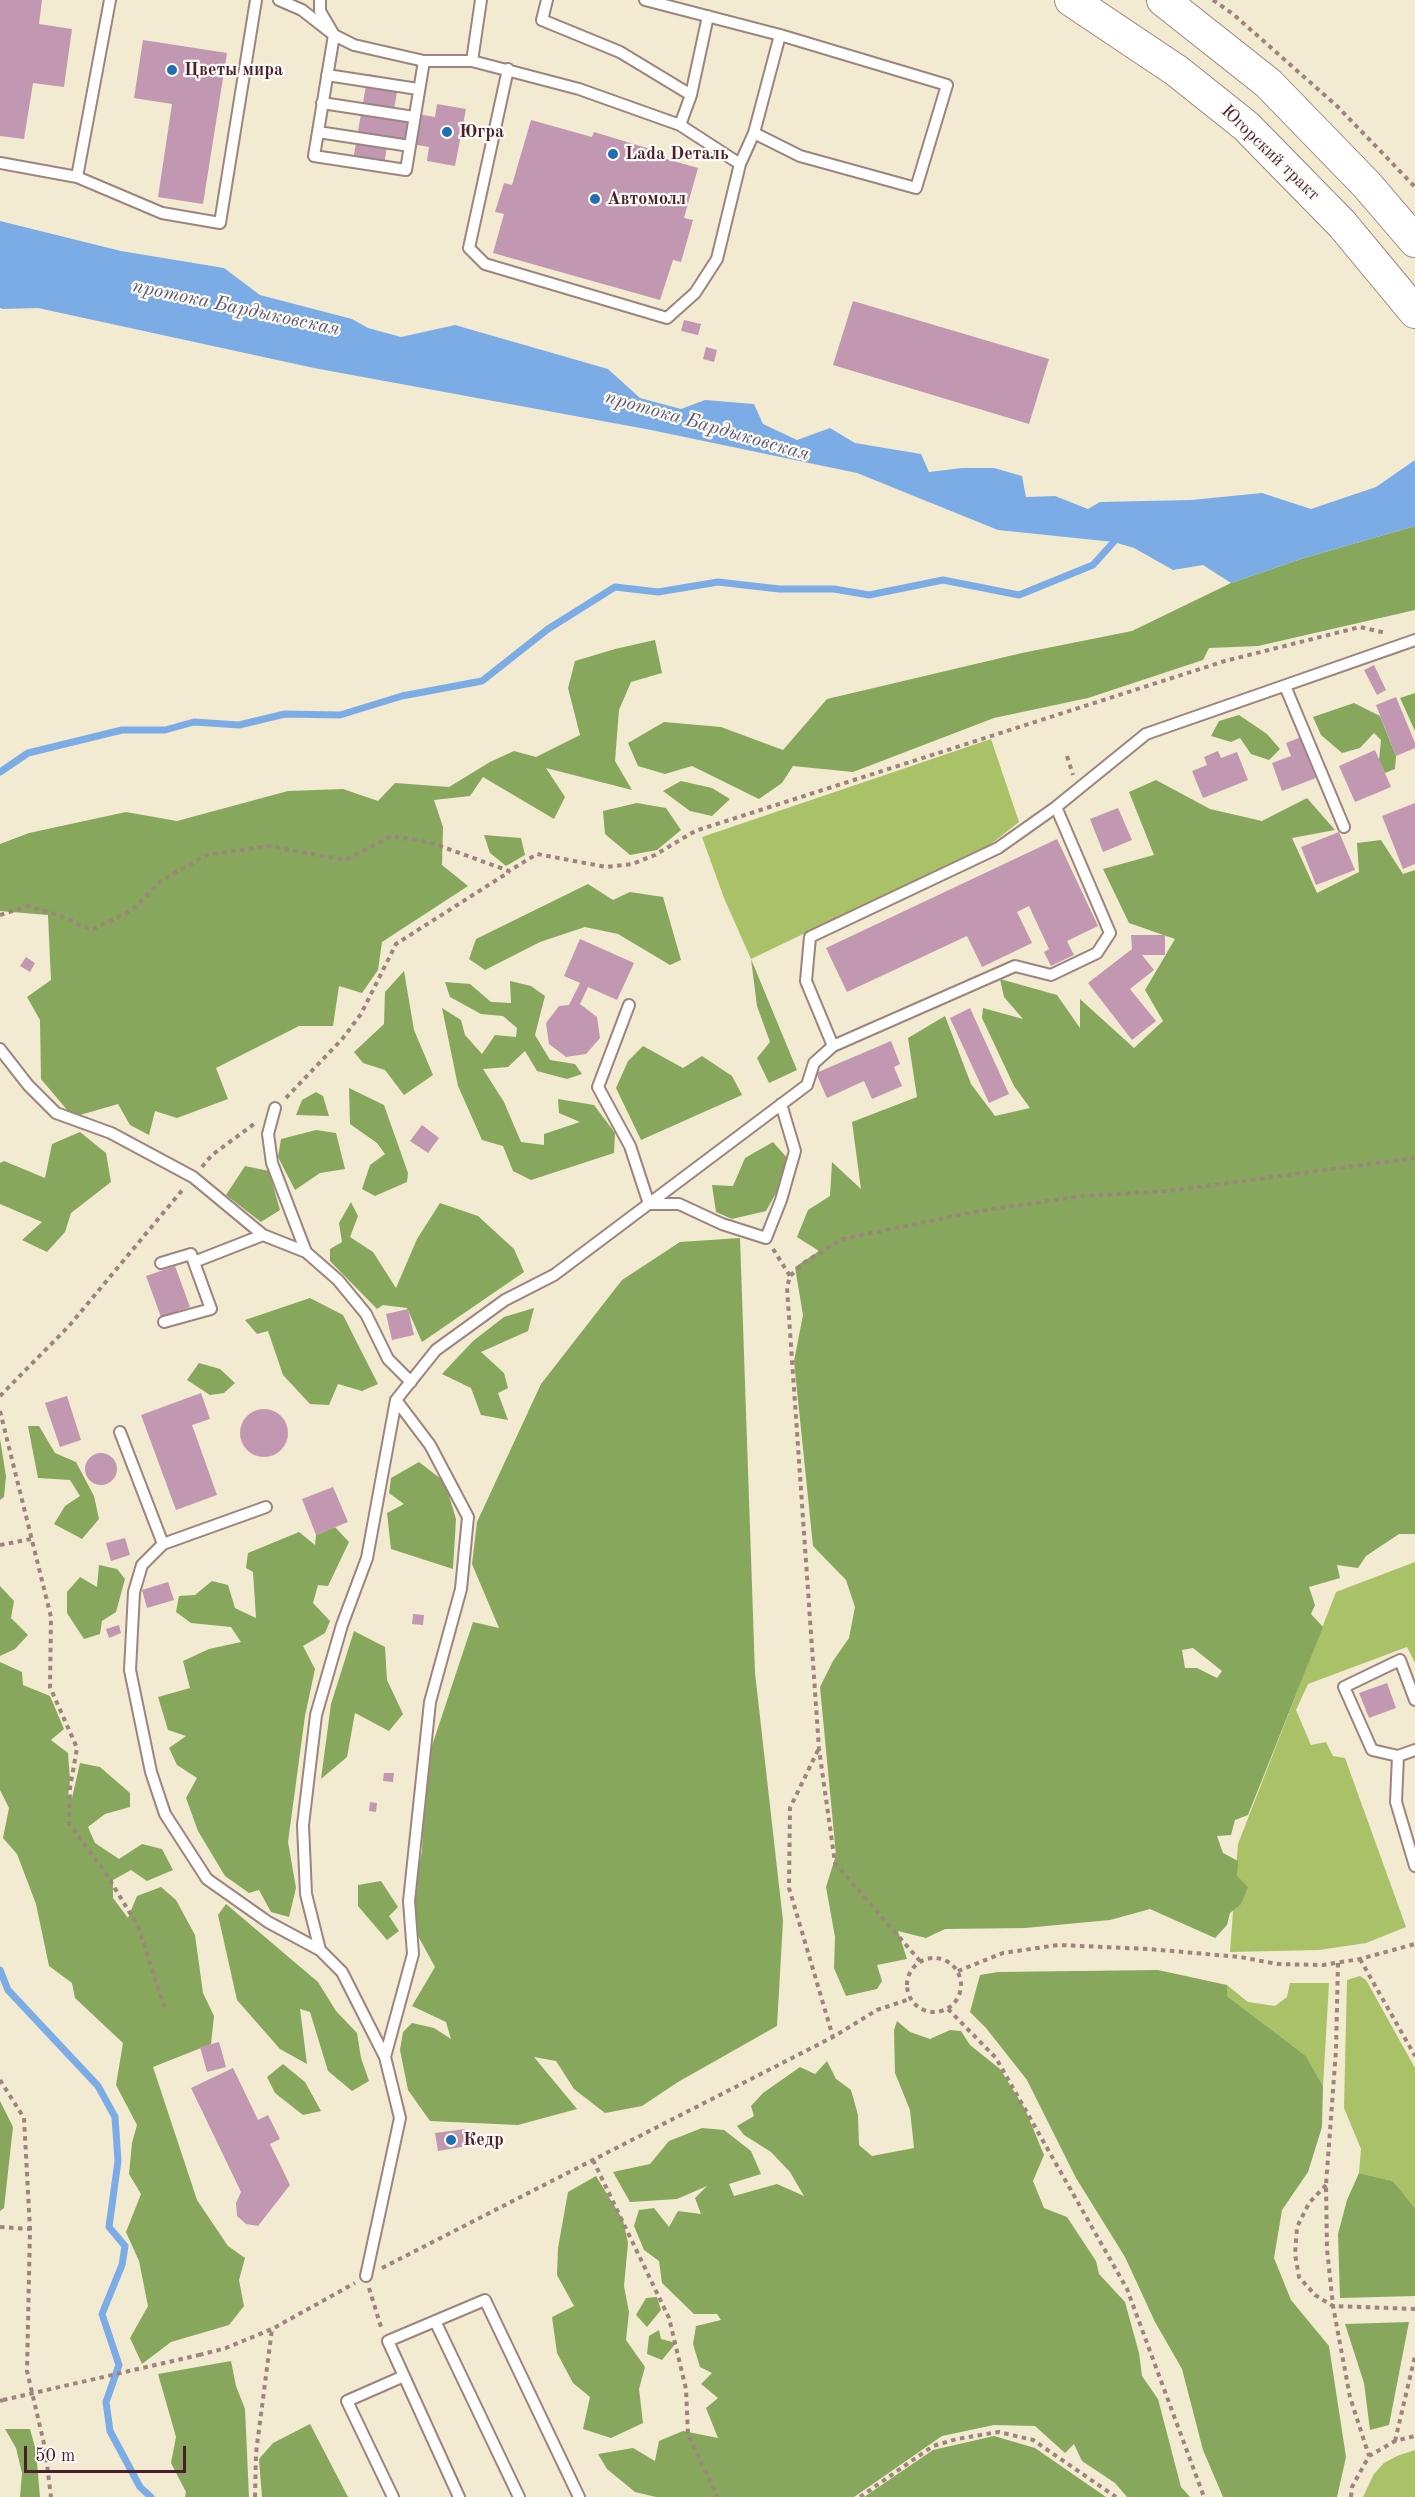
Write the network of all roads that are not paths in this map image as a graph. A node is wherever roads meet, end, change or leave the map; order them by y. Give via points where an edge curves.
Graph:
1 (110, 0) edge
2 (256, 0) edge
3 (279, 0) edge
4 (320, 0) edge
5 (481, 0) edge
6 (547, 0) edge
7 (645, 0) edge
8 (1071, 0) edge
9 (1163, 0) edge
10 (708, 16) junction
11 (334, 35) junction
12 (780, 35) junction
13 (424, 61) junction
14 (472, 61) junction
15 (508, 69) junction
16 (327, 75) junction
17 (418, 89) junction
18 (691, 95) junction
19 (322, 103) junction
20 (414, 117) junction
21 (680, 124) junction
22 (318, 132) junction
23 (754, 133) junction
24 (410, 146) junction
25 (0, 163) edge
26 (740, 164) junction
27 (77, 177) junction
28 (1415, 241) edge
29 (1415, 312) edge
30 (1412, 642) edge
31 (1286, 686) junction
32 (1056, 807) junction
33 (1344, 827) dead end
34 (629, 1005) dead end
35 (833, 1046) junction
36 (0, 1049) edge
37 (781, 1104) junction
38 (275, 1108) road end
39 (650, 1204) junction
40 (263, 1235) junction
41 (306, 1252) junction
42 (194, 1262) junction
43 (161, 1263) dead end
44 (164, 1323) dead end
45 (411, 1382) junction
46 (396, 1401) junction
47 (120, 1432) dead end
48 (266, 1508) dead end
49 (163, 1545) junction
50 (1415, 1700) edge
51 (1415, 1750) edge
52 (1398, 1756) junction
53 (1415, 1866) edge
54 (320, 1950) junction
55 (385, 2056) junction
56 (366, 2277) road end
57 (435, 2321) junction
58 (404, 2376) junction
59 (393, 2497) edge
60 (459, 2497) edge
61 (519, 2497) edge
62 (579, 2497) edge

1 - 27 lane
2 - 27 lane via 219,223 162,213
3 - 11 lane via 302,10
4 - 11 lane via 320,11
5 - 14 lane
6 - 18 lane via 542,20 620,52
7 - 10 lane
8 - 29 main road, Югорский тракт via 1177,71 1246,126 1342,224
9 - 28 main road via 1268,83 1367,185
10 - 12 lane
10 - 18 lane
11 - 13 lane via 354,45
11 - 16 lane
12 - 23 lane
12 - 23 lane via 947,85 916,188 800,156
13 - 14 lane
13 - 17 lane
14 - 15 lane
15 - 21 lane
15 - 26 lane via 469,248 485,264 667,318 695,293 717,259
16 - 17 lane
16 - 19 lane
17 - 20 lane
18 - 21 lane
19 - 20 lane
19 - 22 lane
20 - 24 lane
21 - 26 lane
22 - 24 lane
22 - 24 lane via 314,156 406,171
23 - 26 lane
25 - 27 lane
30 - 31 lane
31 - 32 lane via 1146,734
31 - 33 lane
32 - 35 lane via 998,848 810,937 806,981
32 - 35 lane via 1110,933 1097,953 1051,975 1015,966
34 - 39 lane via 598,1088 630,1146
35 - 37 lane via 814,1063 807,1085
36 - 40 lane via 27,1085 56,1113 111,1134 193,1177
37 - 39 lane
37 - 39 lane via 795,1151 766,1238 679,1204
38 - 41 lane via 268,1134 272,1162
39 - 45 lane via 554,1275 505,1300 436,1350
40 - 41 lane
40 - 42 lane
41 - 45 lane via 338,1280 366,1314 388,1359
42 - 43 lane via 191,1254
42 - 44 lane via 211,1309
45 - 46 lane
46 - 54 lane via 367,1558 342,1625 316,1715 303,1825 306,1894
46 - 55 lane via 430,1445 468,1517 461,1589 429,1702 409,1901 413,1954
47 - 49 lane
48 - 49 lane
49 - 54 lane via 142,1565 134,1592 130,1670 151,1772 165,1814 207,1880 268,1922
50 - 52 lane via 1400,1660 1344,1687 1372,1750
51 - 52 lane
52 - 53 lane via 1396,1802
54 - 55 lane via 342,1972
55 - 56 lane via 400,2118
57 - 58 lane via 388,2341
57 - 61 lane
57 - 62 lane via 486,2300
58 - 59 lane via 347,2401
58 - 60 lane

